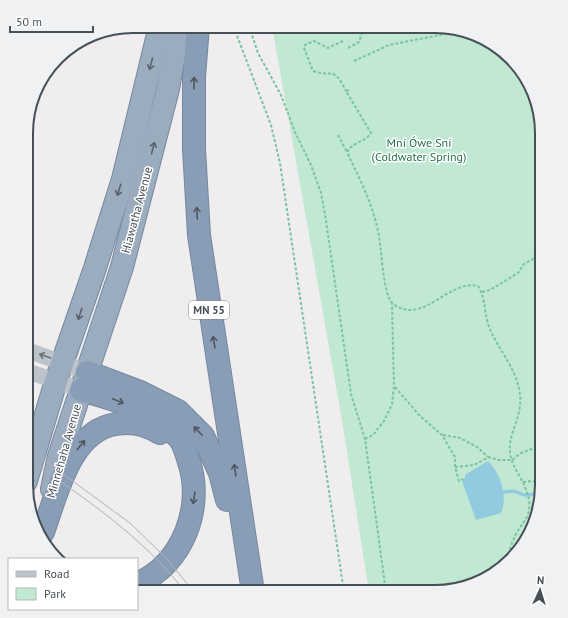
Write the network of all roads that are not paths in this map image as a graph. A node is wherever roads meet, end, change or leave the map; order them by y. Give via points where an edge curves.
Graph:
1 (158, 33) edge
2 (178, 33) edge
3 (197, 33) edge
4 (33, 354) edge
5 (33, 371) edge
6 (60, 372) junction
7 (84, 381) junction
8 (33, 459) edge
9 (188, 460) junction
10 (43, 529) edge
11 (44, 530) edge
12 (138, 583) edge
13 (247, 585) edge
14 (252, 585) edge

1 -> 6 highway, Hiawatha Avenue via 123,179
7 -> 2 highway, Hiawatha Avenue via 122,267 168,89
14 -> 3 highway, MN 55 via 199,235 194,149 194,77
6 -> 4 street
5 - 6 street
6 - 7 street
6 - 8 highway
7 -> 9 highway via 110,398 149,415 166,426 181,441
7 - 10 highway, Minnehaha Avenue via 59,456
13 -> 7 highway via 220,473 203,436 178,411 140,392
11 -> 9 highway via 72,458 80,444 94,432 109,425 125,422 141,425 159,432
9 -> 12 highway via 195,491 190,523 178,549 159,571

